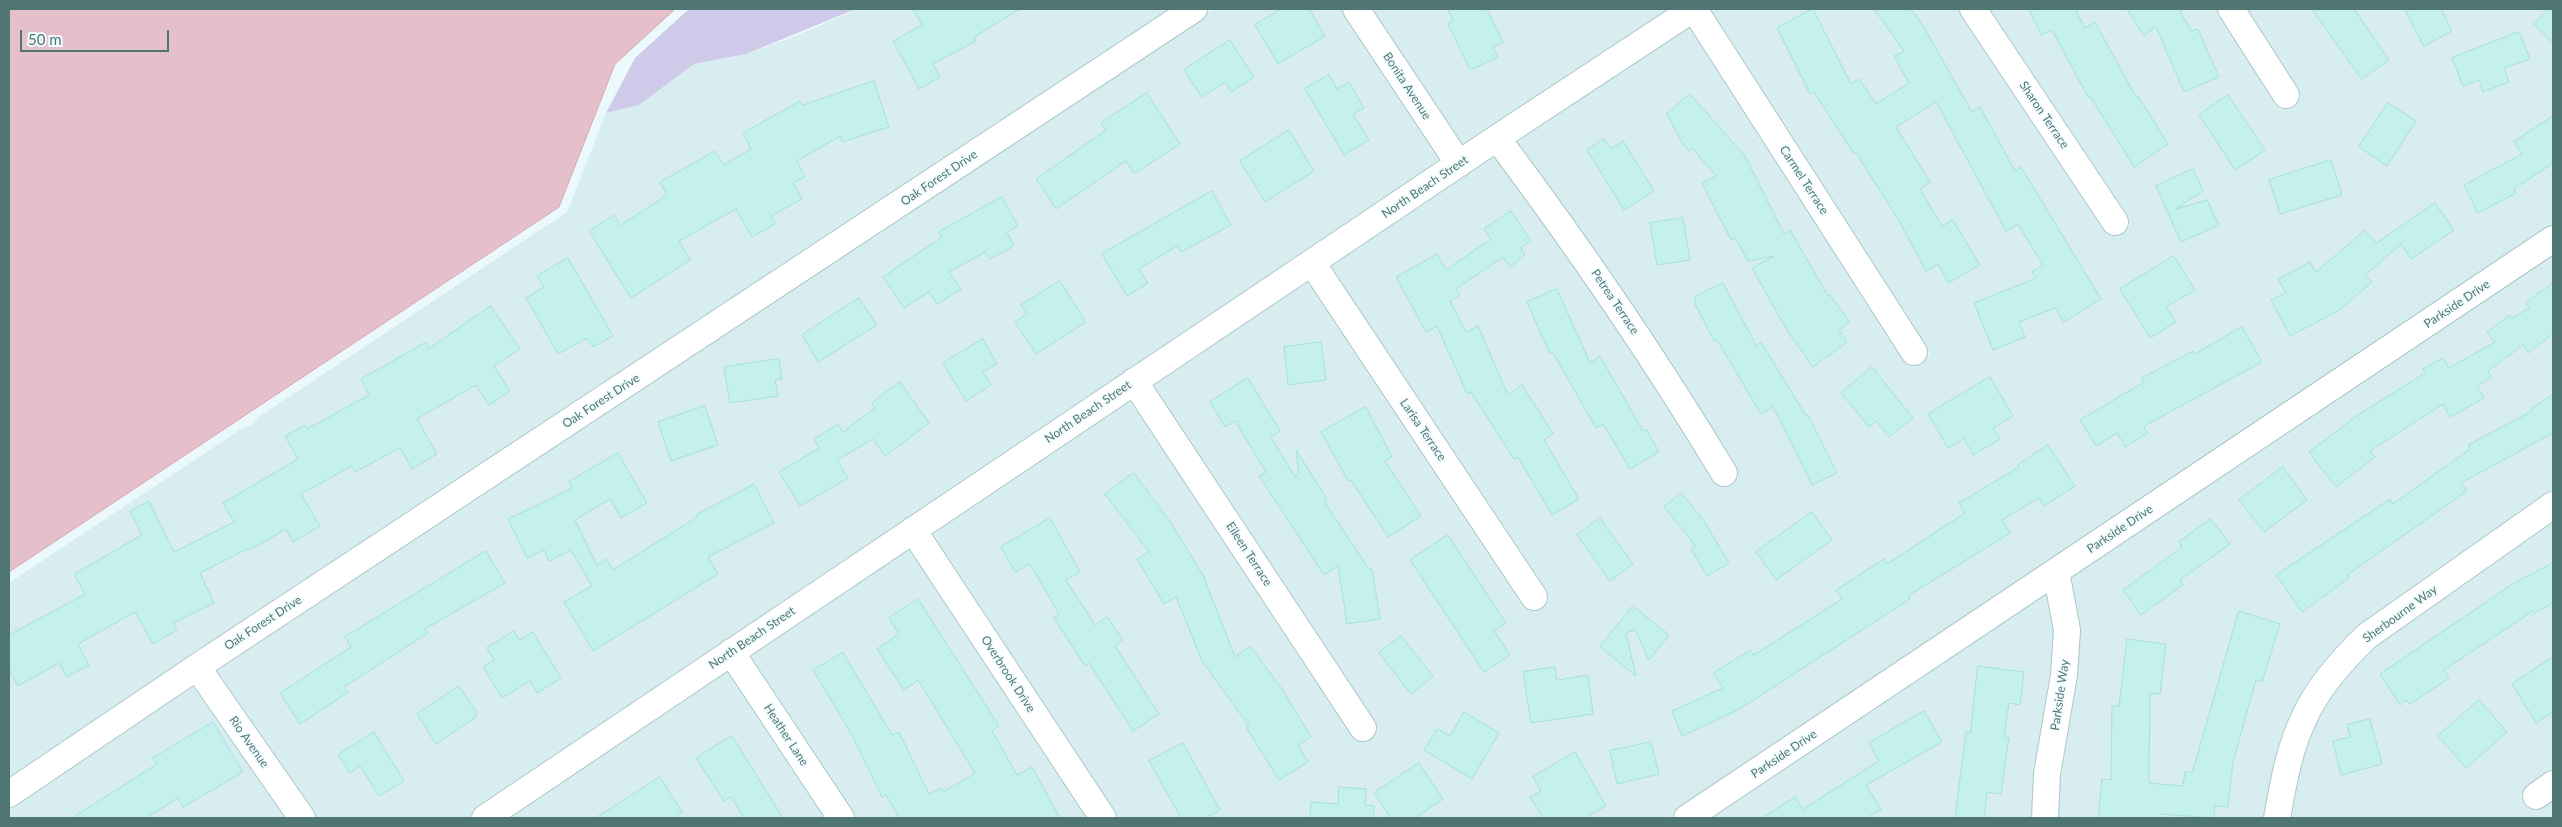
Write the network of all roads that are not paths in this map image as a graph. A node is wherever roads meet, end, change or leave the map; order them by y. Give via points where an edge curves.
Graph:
1 (1194, 9) edge
2 (1356, 9) edge
3 (1694, 9) edge
4 (1973, 9) edge
5 (2230, 9) edge
6 (2286, 95) dead end
7 (1497, 138) junction
8 (1459, 164) junction
9 (2115, 222) dead end
10 (2553, 239) edge
11 (1312, 262) junction
12 (1914, 352) dead end
13 (1134, 381) junction
14 (1724, 473) dead end
15 (2553, 505) edge
16 (913, 530) junction
17 (2056, 572) junction
18 (1534, 597) dead end
19 (731, 652) junction
20 (197, 667) junction
21 (1363, 728) dead end
22 (9, 794) edge
23 (302, 818) edge
24 (486, 818) edge
25 (841, 818) edge
26 (1103, 818) edge
27 (1687, 818) edge
28 (2045, 818) edge
29 (2277, 818) edge

1 - 20 street, Oak Forest Drive
2 - 8 street, Bonita Avenue
3 - 7 street, North Beach Street
3 - 12 street, Carmel Terrace
4 - 9 street, Sharon Terrace
5 - 6 street
7 - 8 street, North Beach Street
7 - 14 street, Petrea Terrace via 1567,231 1672,386
8 - 11 street, North Beach Street
10 - 17 street, Parkside Drive
11 - 13 street, North Beach Street
11 - 18 street, Larisa Terrace
13 - 16 street, North Beach Street
13 - 21 street, Eileen Terrace
15 - 29 street, Sherbourne Way via 2367,636 2342,660 2304,717 2284,778
16 - 19 street, North Beach Street
16 - 26 street, Overbrook Drive
17 - 27 street, Parkside Drive
17 - 28 street, Parkside Way via 2067,630 2064,675 2047,774
19 - 24 street, North Beach Street
19 - 25 street, Heather Lane
20 - 22 street, Oak Forest Drive
20 - 23 street, Rio Avenue

